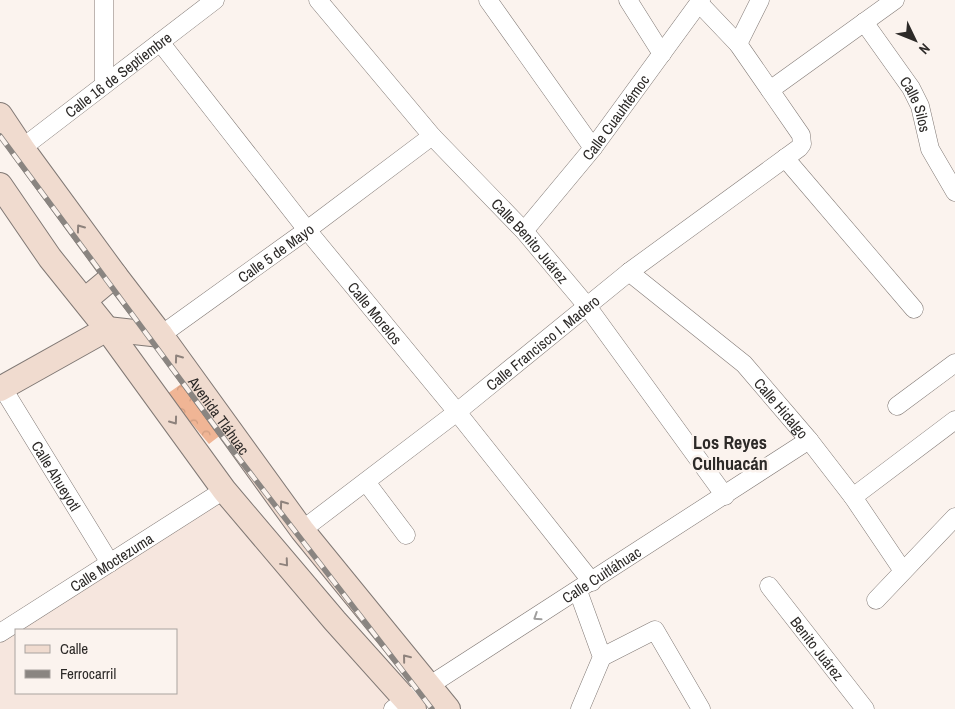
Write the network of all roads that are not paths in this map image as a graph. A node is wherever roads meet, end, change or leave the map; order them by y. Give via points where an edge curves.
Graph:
1 (104, 0) edge
2 (215, 0) edge
3 (318, 0) edge
4 (488, 0) edge
5 (628, 0) edge
6 (760, 0) edge
7 (895, 0) edge
8 (700, 1) edge
9 (864, 22) junction
10 (160, 42) junction
11 (738, 44) junction
12 (662, 54) junction
13 (104, 85) junction
14 (770, 90) junction
15 (0, 115) edge
16 (432, 136) junction
17 (22, 148) junction
18 (593, 148) junction
19 (785, 158) junction
20 (0, 185) edge
21 (955, 192) edge
22 (306, 230) junction
23 (524, 231) junction
24 (629, 272) junction
25 (116, 276) junction
26 (85, 300) junction
27 (587, 306) junction
28 (914, 309) dead end
29 (107, 329) junction
30 (162, 335) junction
31 (955, 363) edge
32 (1, 388) edge
33 (897, 406) dead end
34 (457, 412) junction
35 (955, 420) edge
36 (809, 440) junction
37 (366, 482) junction
38 (224, 490) junction
39 (725, 496) junction
40 (853, 497) junction
41 (955, 518) edge
42 (302, 530) junction
43 (406, 535) dead end
44 (110, 563) junction
45 (903, 571) junction
46 (585, 586) junction
47 (769, 586) dead end
48 (876, 600) dead end
49 (0, 633) edge
50 (602, 657) junction
51 (429, 686) junction
52 (405, 706) edge
53 (448, 709) edge
54 (580, 709) edge
55 (701, 709) edge
56 (864, 709) edge

1 - 13 street
2 - 10 street, Calle 16 de Septiembre
3 - 16 street, Calle Benito Juárez
4 - 18 street
5 - 12 street
6 - 11 street
7 - 9 street
8 - 11 street, Calle Francisco I. Madero
8 - 12 street, Calle Cuauhtémoc
9 - 14 street
9 - 21 street, Calle Silos via 911,88 920,106 930,149
10 - 13 street, Calle 16 de Septiembre
10 - 22 street, Calle Morelos
11 - 14 street, Calle Francisco I. Madero
12 - 18 street, Calle Cuauhtémoc
13 - 17 street, Calle 16 de Septiembre
14 - 19 street, Calle Francisco I. Madero via 802,135 802,144
15 - 17 main road, Avenida Tláhuac
16 - 22 street, Calle 5 de Mayo
16 - 23 street, Calle Benito Juárez
25 -> 17 main road, Avenida Tláhuac
18 - 23 street, Calle Cuauhtémoc
19 - 24 street, Calle Francisco I. Madero
19 - 28 street
20 - 26 main road via 50,258
22 - 30 street, Calle 5 de Mayo
22 - 34 street, Calle Morelos
23 - 27 street, Calle Benito Juárez
24 - 27 street, Calle Francisco I. Madero
24 - 36 street, Calle Hidalgo via 744,364
25 - 26 main road
25 - 30 main road, Avenida Tláhuac
26 - 29 main road
27 - 34 street, Calle Francisco I. Madero
27 - 39 street, Calle Benito Juárez
29 - 30 main road
29 - 32 main road
29 -> 38 main road
42 -> 30 main road, Avenida Tláhuac
31 - 33 street
32 - 44 street, Calle Ahueyotl
34 - 37 street, Calle Francisco I. Madero
34 - 46 street, Calle Morelos
35 - 40 street
36 - 39 street, Calle Cuitláhuac
36 - 40 street, Calle Hidalgo
37 - 42 street, Calle Francisco I. Madero
37 - 43 street
38 - 44 street, Calle Moctezuma
38 -> 52 main road
39 - 46 street, Calle Cuitláhuac
40 - 45 street, Calle Hidalgo
41 - 45 street
51 -> 42 main road, Avenida Tláhuac
44 - 49 street, Calle Moctezuma
45 - 48 street
46 - 50 street, Calle Morelos
46 -> 51 street, Calle Cuitláhuac
47 - 56 street, Benito Juárez
50 - 54 street
50 - 55 street via 655,630
51 - 52 street, Calle Cuitláhuac
51 - 53 main road, Avenida Tláhuac

